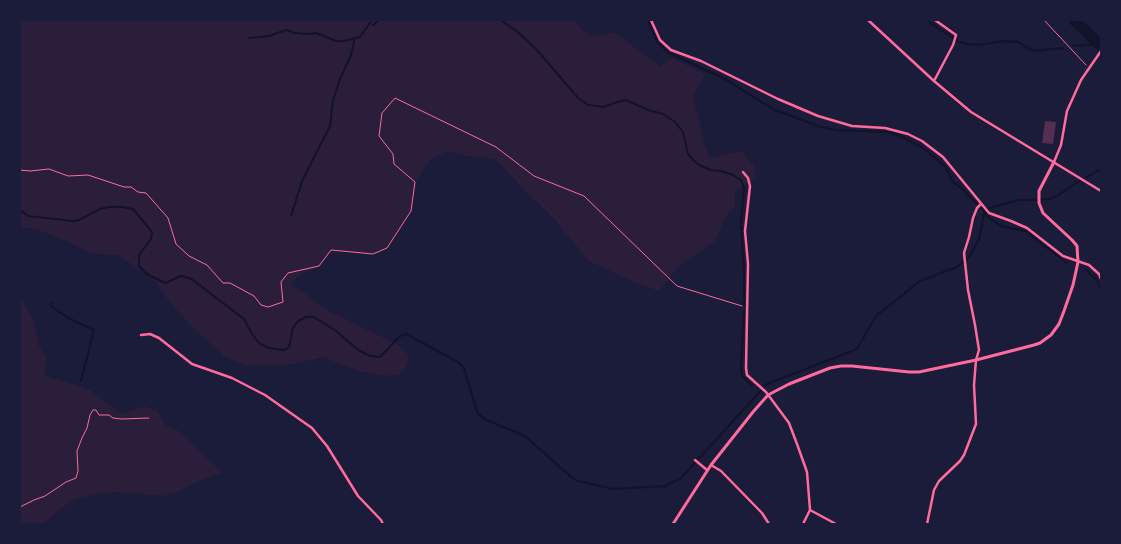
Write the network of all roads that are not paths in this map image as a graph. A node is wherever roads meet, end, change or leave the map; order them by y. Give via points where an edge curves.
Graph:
1 (652, 20) edge
2 (868, 20) edge
3 (937, 21) edge
4 (1101, 51) edge
5 (934, 81) junction
6 (1054, 162) junction
7 (743, 172) dead end
8 (1101, 191) edge
9 (981, 204) junction
10 (1078, 262) junction
11 (1101, 279) edge
12 (140, 335) dead end
13 (976, 360) junction
14 (767, 393) junction
15 (695, 460) dead end
16 (711, 465) junction
17 (707, 470) junction
18 (810, 510) junction
19 (383, 524) edge
20 (674, 524) edge
21 (769, 524) edge
22 (803, 524) edge
23 (836, 524) edge
24 (927, 524) edge

1 - 9 street via 660,40 671,50 778,99 852,126 885,128 922,141 942,157
2 - 5 street
3 - 5 street via 956,35
4 - 6 street via 1081,80 1066,116
5 - 6 street via 971,112
6 - 8 street
6 - 10 street via 1039,191 1038,203 1042,213 1077,246
7 - 14 street via 750,186 745,231 748,264 746,368 747,375
9 - 10 street via 989,213 1027,228 1063,256
9 - 13 street via 973,218 964,253 979,350
10 - 11 street via 1089,265
10 - 13 street via 1064,311 1051,335 1040,343
12 - 19 street via 150,334 159,338 192,364 232,378 265,395 312,428 358,496
13 - 14 street via 919,372 841,366
13 - 24 street via 976,424 960,461 934,490
14 - 16 street
14 - 18 street via 789,424 797,444 807,472
15 - 17 street
16 - 17 street
16 - 21 street via 721,471
17 - 20 street
18 - 22 street
18 - 23 street

